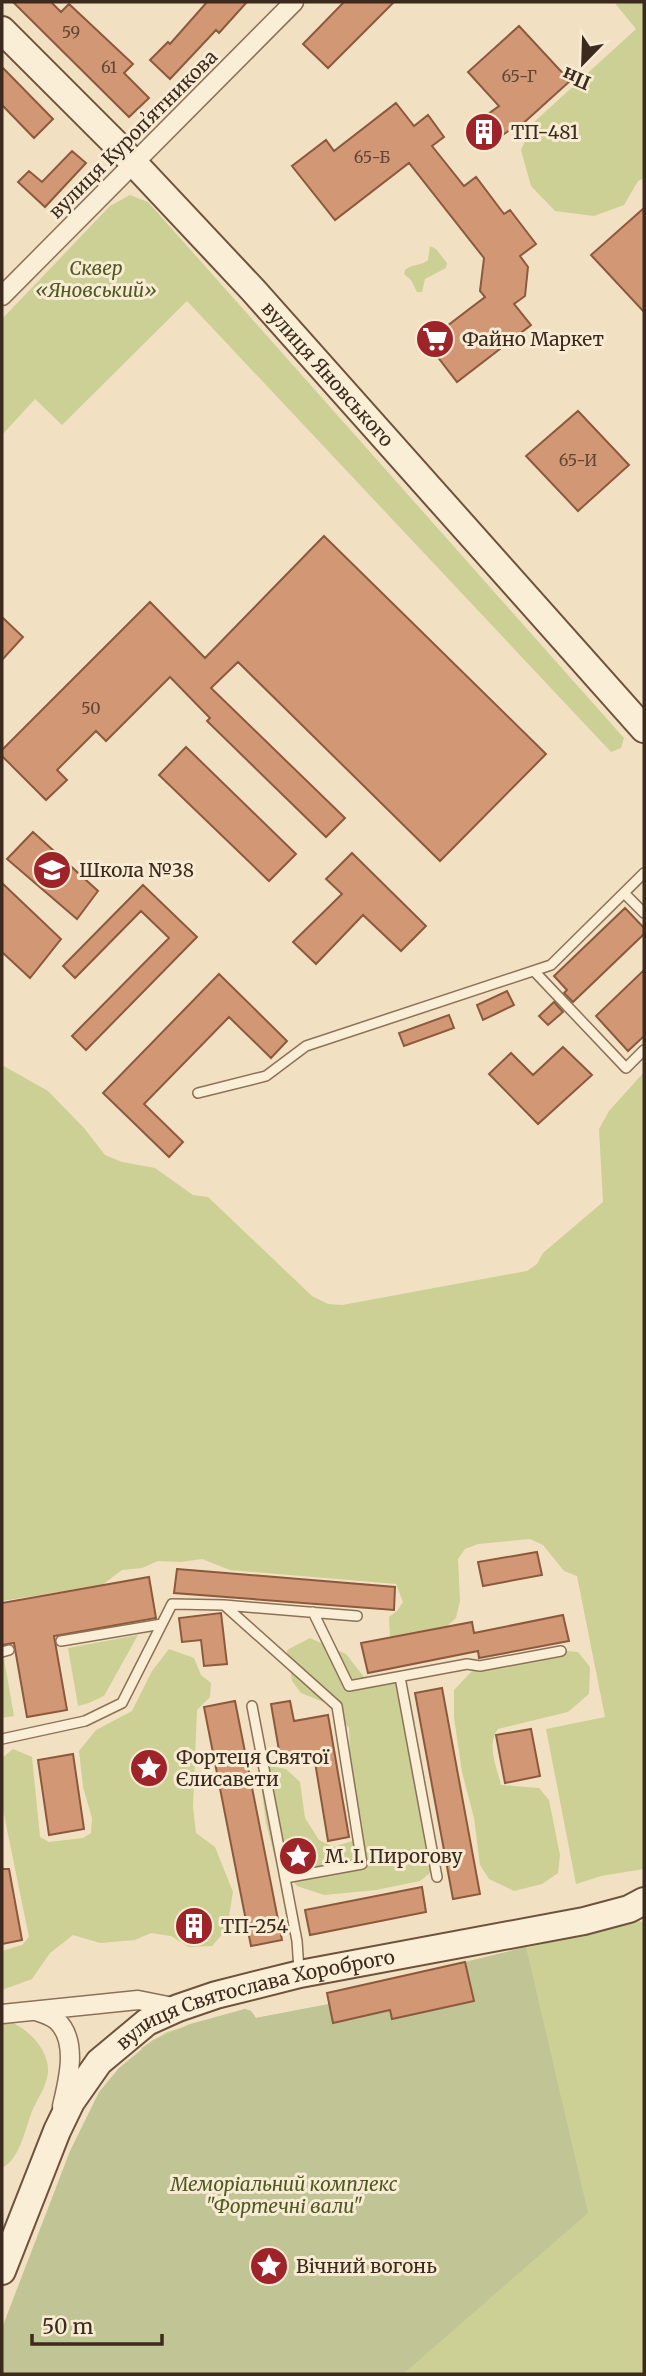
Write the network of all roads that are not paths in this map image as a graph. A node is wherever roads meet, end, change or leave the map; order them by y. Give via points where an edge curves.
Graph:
1 (294, 2) edge
2 (2, 30) edge
3 (134, 162) junction
4 (2, 296) edge
5 (644, 729) edge
6 (644, 873) edge
7 (624, 893) junction
8 (644, 913) edge
9 (534, 971) junction
10 (644, 1050) edge
11 (198, 1093) dead end
12 (225, 1605) junction
13 (313, 1612) junction
14 (357, 1616) dead end
15 (162, 1624) junction
16 (61, 1641) dead end
17 (561, 1651) dead end
18 (400, 1676) junction
19 (252, 1706) dead end
20 (2, 1739) edge
21 (438, 1877) dead end
22 (285, 1878) junction
23 (644, 1901) edge
24 (300, 1974) junction
25 (178, 2008) junction
26 (36, 2011) junction
27 (2, 2014) edge
28 (57, 2130) junction
29 (2, 2271) edge

1 - 3 street, вулиця Куропʼятникова
2 - 3 main road, вулиця Яновського
3 - 4 street, вулиця Куропʼятникова
3 - 5 main road, вулиця Яновського
6 - 7 lane
7 - 8 lane
7 - 9 lane via 551,965
9 - 10 lane via 626,1068
9 - 11 lane via 306,1046 266,1076
12 - 13 lane
12 - 15 lane via 172,1604
12 - 22 lane via 337,1706 362,1864
13 - 14 lane
13 - 18 lane via 349,1686
15 - 16 lane
15 - 20 lane via 122,1703 85,1721
17 - 18 lane
18 - 21 lane
19 - 22 lane
22 - 24 lane
23 - 24 main road, вулиця Святослава Хороброго via 584,1921
24 - 25 main road, вулиця Святослава Хороброго
25 - 26 street via 138,2000
25 - 28 main road, вулиця Святослава Хороброго via 147,2022 99,2062
26 - 27 street
26 - 28 street via 56,2020 67,2037 69,2074
28 - 29 main road, вулиця Святослава Хороброго

